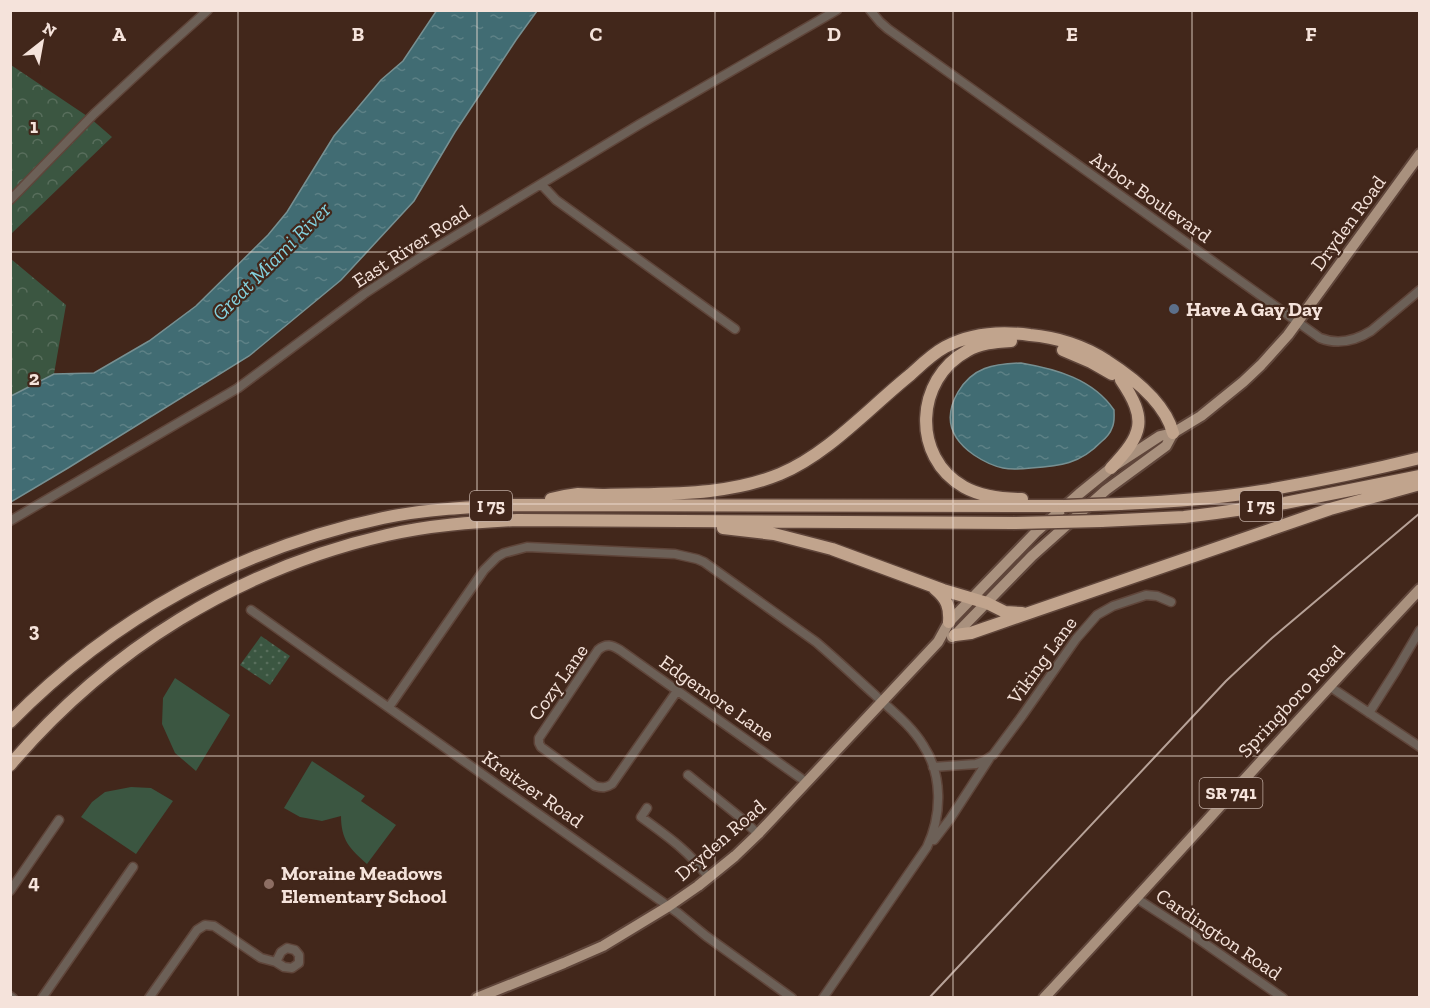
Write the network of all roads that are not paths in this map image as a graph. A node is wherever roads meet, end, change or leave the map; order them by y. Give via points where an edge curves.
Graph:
1 (208, 10) edge
2 (837, 10) edge
3 (870, 10) edge
4 (1419, 154) edge
5 (541, 184) junction
6 (10, 200) edge
7 (1419, 290) edge
8 (1298, 321) junction
9 (735, 328) dead end
10 (1120, 380) junction
11 (1173, 433) junction
12 (1419, 458) edge
13 (1111, 468) junction
14 (1419, 476) edge
15 (1419, 484) edge
16 (1034, 504) junction
17 (514, 505) junction
18 (656, 520) junction
19 (10, 521) edge
20 (923, 582) junction
21 (1419, 589) edge
22 (971, 599) junction
23 (1171, 602) dead end
24 (987, 603) junction
25 (1059, 603) junction
26 (251, 610) dead end
27 (949, 622) junction
28 (1419, 630) edge
29 (955, 635) junction
30 (938, 642) junction
31 (606, 645) joint
32 (1329, 686) junction
33 (677, 691) junction
34 (882, 702) junction
35 (389, 706) junction
36 (1368, 713) junction
37 (10, 722) edge
38 (1419, 747) edge
39 (989, 758) junction
40 (10, 765) edge
41 (933, 767) junction
42 (688, 774) dead end
43 (806, 782) junction
44 (647, 808) dead end
45 (59, 819) dead end
46 (758, 834) junction
47 (927, 847) junction
48 (133, 867) dead end
49 (708, 877) junction
50 (10, 891) edge
51 (1137, 898) junction
52 (669, 906) junction
53 (276, 962) dead end
54 (42, 998) edge
55 (149, 998) edge
56 (477, 998) edge
57 (792, 998) edge
58 (823, 998) edge
59 (1044, 998) edge
60 (1282, 998) edge

1 - 6 street via 94,114
2 - 5 street, East River Road
3 - 8 street, Arbor Boulevard via 888,29
4 - 8 main road, Dryden Road
5 - 9 street via 556,201
5 - 19 street, East River Road via 378,285 238,388
7 - 8 street, Arbor Boulevard via 1371,331 1354,340 1329,341
8 - 11 main road, Dryden Road via 1243,382
10 - 11 highway via 1146,401
10 - 13 highway via 1135,402 1138,428 1129,447
10 - 16 highway via 1063,350 1016,341 979,345 966,351 935,381 929,396 927,432 931,448 947,473 984,495
11 - 13 main road, Dryden Road via 1160,436
11 - 17 highway via 1170,421 1152,398 1103,358 1050,338 989,334 956,342 934,354 834,440 781,473 709,491 578,494
11 - 24 main road, Dryden Road via 1166,446 1106,490 1032,556
12 - 16 highway, I 75, bridge via 1261,491 1182,501
13 - 22 main road, Dryden Road via 1036,532
14 - 18 highway, I 75, bridge via 1285,503 1184,517 1012,523
15 - 25 highway via 1329,509
16 - 17 highway, I 75
17 - 37 highway, I 75 via 456,507 385,518 298,540 243,561 110,635 61,673
18 - 20 highway via 774,534 832,549
18 - 40 highway, I 75 via 517,520 435,526 377,537 290,564 231,590 138,646 77,695
20 - 22 highway
20 - 27 highway via 946,600
21 - 32 main road, Springboro Road / SR 741
22 - 24 highway
22 - 27 main road, Dryden Road
23 - 39 street, Viking Lane via 1146,595 1097,615
24 - 25 highway via 1016,613
24 - 29 main road, Dryden Road
25 - 29 highway
26 - 35 street, Kreitzer Road
27 - 30 main road, Dryden Road
28 - 36 street
29 - 30 main road, Dryden Road
30 - 34 main road, Dryden Road
31 - 33 street, Edgemore Lane via 621,651
31 - 33 street, Cozy Lane via 598,650 539,740 541,747 595,786 604,788 612,784
32 - 36 street
32 - 51 main road, Springboro Road / SR 741
33 - 43 street, Edgemore Lane
34 - 35 street via 816,642 704,562 675,554 528,547 504,553 484,570
34 - 41 street via 923,744
34 - 43 main road, Dryden Road
35 - 52 street, Kreitzer Road
36 - 38 street
39 - 41 street via 969,766
39 - 47 street, Viking Lane
41 - 47 street via 939,803
42 - 46 street
43 - 46 main road, Dryden Road
44 - 49 street via 641,817 682,848
45 - 50 street
46 - 49 main road, Dryden Road
47 - 58 street
48 - 54 street
49 - 52 main road, Dryden Road
51 - 59 main road, Springboro Road / SR 741
51 - 60 street, Cardington Road
52 - 56 main road, Dryden Road via 603,946
52 - 57 street, Kreitzer Road
53 - 55 street via 261,958 214,926 206,925 197,930

